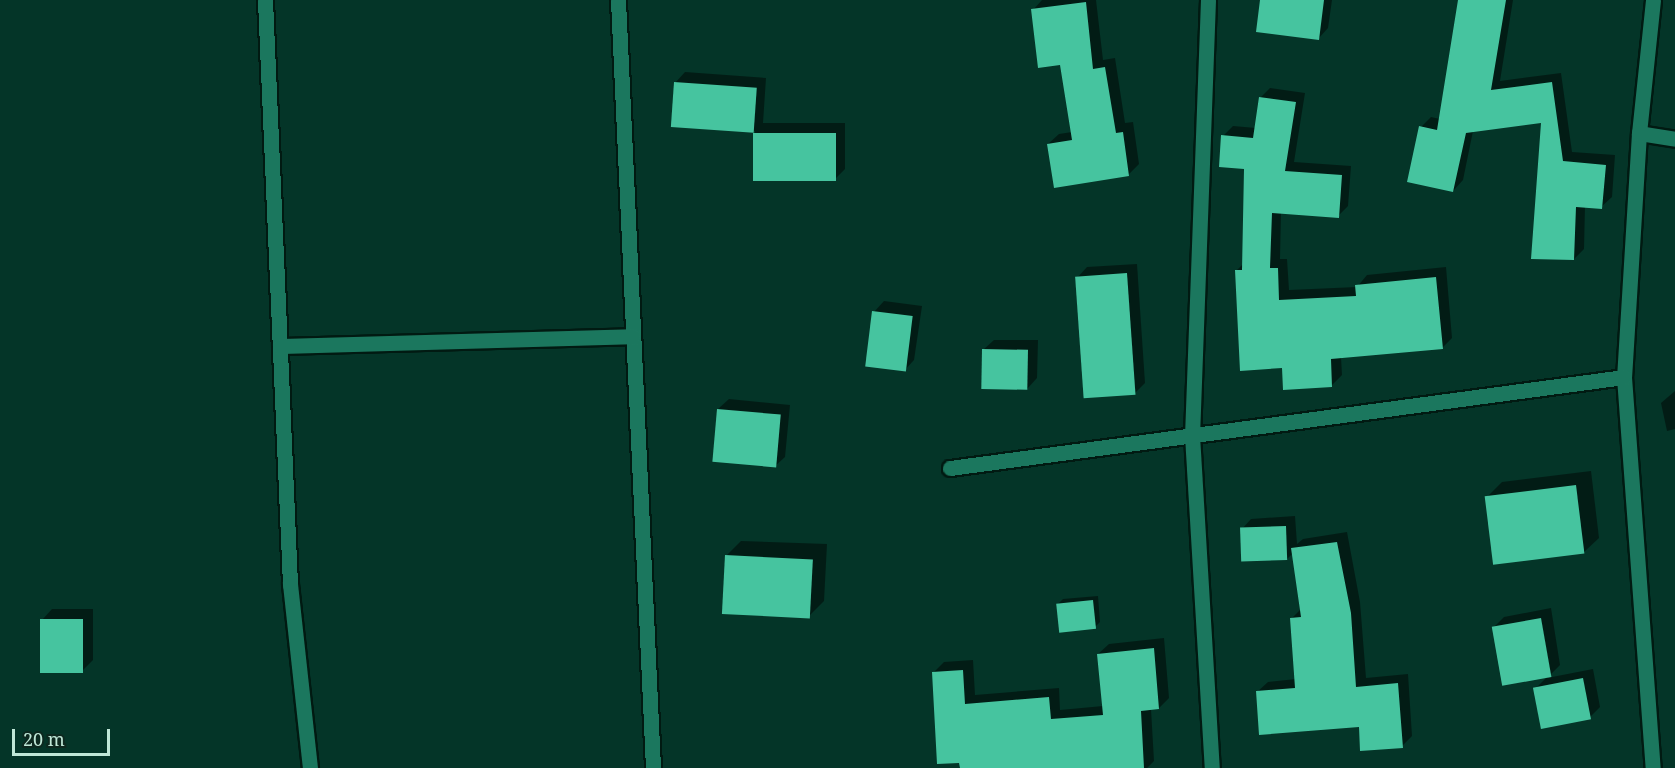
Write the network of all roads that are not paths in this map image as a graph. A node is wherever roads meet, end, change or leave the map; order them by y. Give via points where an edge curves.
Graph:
1 (265, 0) edge
2 (618, 0) edge
3 (1208, 0) edge
4 (1653, 0) edge
5 (1639, 133) junction
6 (1675, 139) edge
7 (633, 336) junction
8 (280, 346) junction
9 (1624, 377) junction
10 (1192, 435) junction
11 (950, 468) dead end
12 (310, 768) edge
13 (653, 768) edge
14 (1212, 768) edge
15 (1653, 768) edge

1 - 8 street
2 - 7 street
3 - 10 street
4 - 5 street
5 - 6 street
5 - 9 street
7 - 8 street
7 - 13 street
8 - 12 street via 290,584
9 - 10 street
9 - 15 street
10 - 11 street
10 - 14 street

